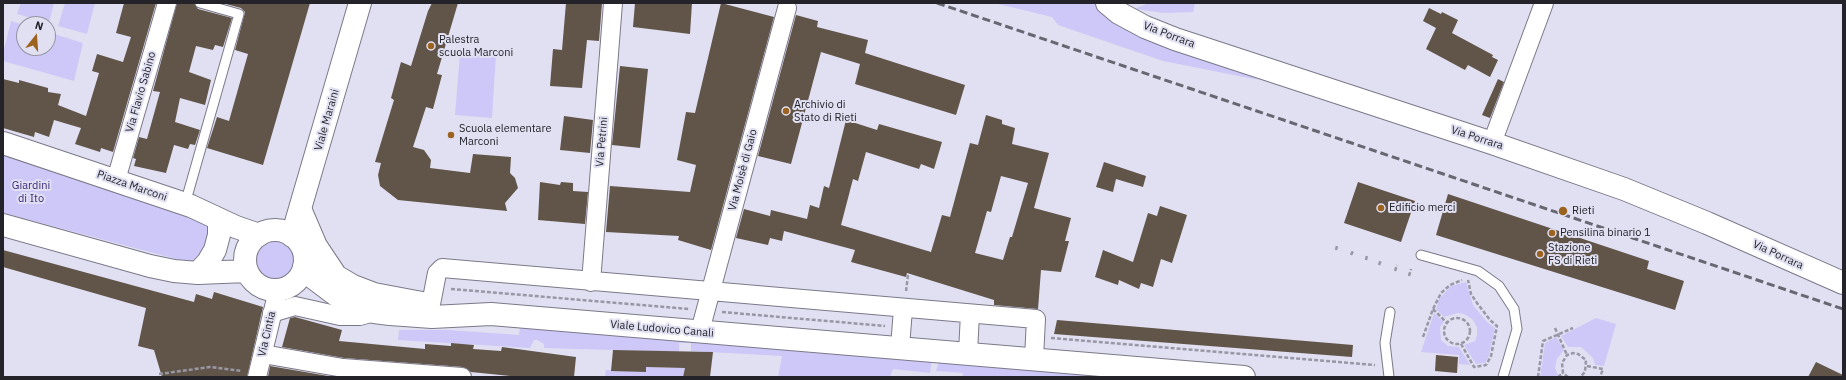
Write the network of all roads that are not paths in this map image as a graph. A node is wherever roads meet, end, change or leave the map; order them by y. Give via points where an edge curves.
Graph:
1 (167, 3) edge
2 (200, 3) edge
3 (360, 3) edge
4 (613, 3) edge
5 (1107, 3) edge
6 (1544, 3) edge
7 (787, 8) dead end
8 (3, 143) edge
9 (1492, 143) junction
10 (116, 180) junction
11 (185, 204) junction
12 (300, 211) junction
13 (219, 220) junction
14 (3, 225) edge
15 (259, 235) junction
16 (292, 236) junction
17 (1421, 255) dead end
18 (304, 268) junction
19 (247, 271) junction
20 (198, 273) junction
21 (591, 282) junction
22 (1843, 284) edge
23 (278, 290) junction
24 (710, 292) junction
25 (431, 304) junction
26 (904, 309) junction
27 (374, 312) junction
28 (1390, 312) dead end
29 (272, 313) junction
30 (491, 314) junction
31 (970, 314) junction
32 (700, 331) junction
33 (900, 347) junction
34 (968, 352) junction
35 (262, 354) junction
36 (1034, 358) junction
37 (258, 375) edge
38 (462, 377) edge
39 (1244, 377) edge
40 (1390, 377) edge
41 (1503, 377) edge

1 - 10 street, Via Flavio Sabino
2 - 11 lane via 239,14
3 - 12 street, Viale Maraini
4 - 21 street, Via Petrini
5 - 9 street, Via Porrara via 1119,13 1145,27 1175,39
6 - 9 street
7 - 24 street, Via Moisè di Gaio
8 - 10 street, Piazza Marconi
9 - 22 street, Via Porrara via 1665,205
10 - 11 street, Piazza Marconi
11 - 13 street, Piazza Marconi
12 - 16 street, Viale Maraini
12 - 25 street via 316,246 336,276 374,294
13 - 15 street, Piazza Marconi
13 - 20 street via 215,250
14 - 20 street via 150,266
15 - 16 street via 276,230
15 - 19 street via 248,247 245,259
16 - 18 street via 303,250
17 - 41 lane via 1478,271 1499,286 1514,309 1517,329
18 - 23 street via 295,283
18 - 27 street, Viale Ludovico Canali via 336,295
19 - 20 street
19 - 23 street via 259,286 268,290
21 - 24 street
21 - 25 street via 442,268 437,273
23 - 29 street, Via Cintia
24 - 26 street
24 - 32 street, Via Moisè di Gaio
25 - 30 street
26 - 31 street
26 - 33 street
27 - 29 street via 360,316 340,316 294,306
27 - 30 street, Viale Ludovico Canali via 432,317
28 - 40 lane via 1385,343
29 - 35 street, Via Cintia
30 - 32 street, Viale Ludovico Canali
31 - 34 street
31 - 36 street via 1036,319
32 - 33 street, Viale Ludovico Canali
33 - 34 street, Viale Ludovico Canali
34 - 36 street, Viale Ludovico Canali
35 - 37 street, Via Cintia
35 - 38 street via 343,368
36 - 39 street, Viale Ludovico Canali

